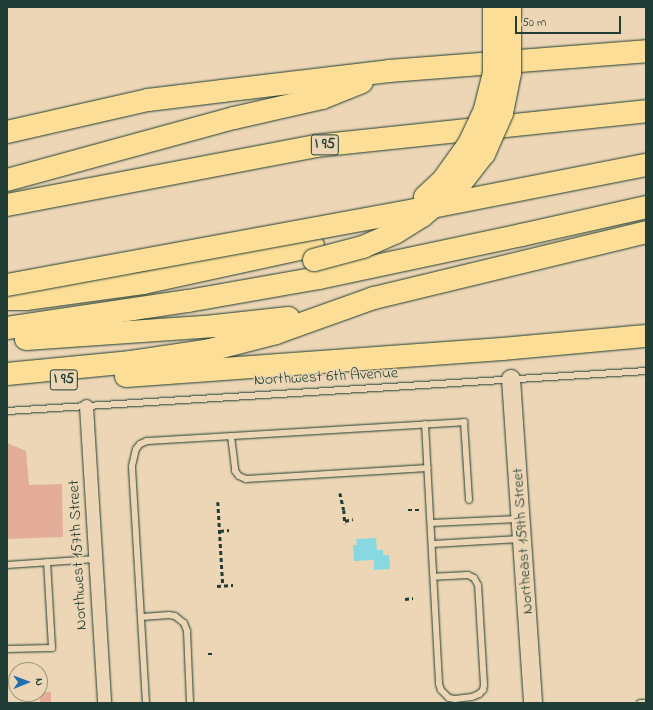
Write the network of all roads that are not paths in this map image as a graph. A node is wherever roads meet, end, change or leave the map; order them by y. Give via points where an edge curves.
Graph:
1 (494, 7) edge
2 (510, 7) edge
3 (646, 51) edge
4 (389, 71) junction
5 (646, 111) edge
6 (7, 132) edge
7 (646, 165) edge
8 (7, 180) edge
9 (7, 206) edge
10 (646, 207) edge
11 (646, 232) edge
12 (315, 261) junction
13 (7, 285) edge
14 (7, 299) edge
15 (324, 315) junction
16 (7, 328) edge
17 (646, 336) edge
18 (7, 341) edge
19 (646, 371) edge
20 (7, 374) edge
21 (512, 379) junction
22 (7, 383) edge
23 (86, 406) junction
24 (7, 411) edge
25 (425, 424) junction
26 (231, 436) junction
27 (428, 468) junction
28 (469, 500) dead end
29 (522, 519) junction
30 (431, 523) junction
31 (523, 538) junction
32 (432, 544) junction
33 (96, 559) junction
34 (47, 562) junction
35 (7, 565) edge
36 (434, 577) junction
37 (142, 617) junction
38 (7, 649) edge
39 (104, 703) edge
40 (146, 703) edge
41 (190, 703) edge
42 (533, 703) edge
43 (640, 703) edge
44 (646, 703) edge

1 - 12 highway, bridge via 494,72 485,109 469,144 444,179 388,228
2 - 12 highway, bridge via 510,73 502,113 484,154 461,184 402,229 363,247
3 - 4 highway
4 - 6 highway via 148,100
4 - 8 highway via 322,98 234,118
5 - 9 highway, I 95 via 316,146
7 - 13 highway, bridge
10 - 12 highway via 521,236
11 - 15 highway via 374,298
12 - 14 highway via 26,299
12 - 16 highway via 54,322
15 - 18 highway via 215,326
15 - 20 highway via 276,333 210,350 131,362
17 - 22 highway, I 95 via 122,377
19 - 21 lane, Northwest 6th Avenue
21 - 23 lane, Northwest 6th Avenue
21 - 29 street, Northeast 159th Street
23 - 24 lane, Northwest 6th Avenue
23 - 33 street, Northwest 157th Street
25 - 26 lane
25 - 27 lane
25 - 28 lane via 464,422
26 - 27 lane via 235,471 246,479
26 - 37 lane via 147,441 136,449 132,466
27 - 30 lane
29 - 30 lane
29 - 31 street, Northeast 159th Street
30 - 32 lane
31 - 32 lane
31 - 42 street, Northeast 159th Street
32 - 36 lane
33 - 34 lane
33 - 39 street, Northwest 157th Street
34 - 35 lane
34 - 38 lane via 52,648
36 - 36 lane via 439,684 449,698 472,697 479,694 484,684 478,585 474,578 468,575
37 - 40 lane
37 - 41 lane via 169,615 184,623 187,631
43 - 44 lane

